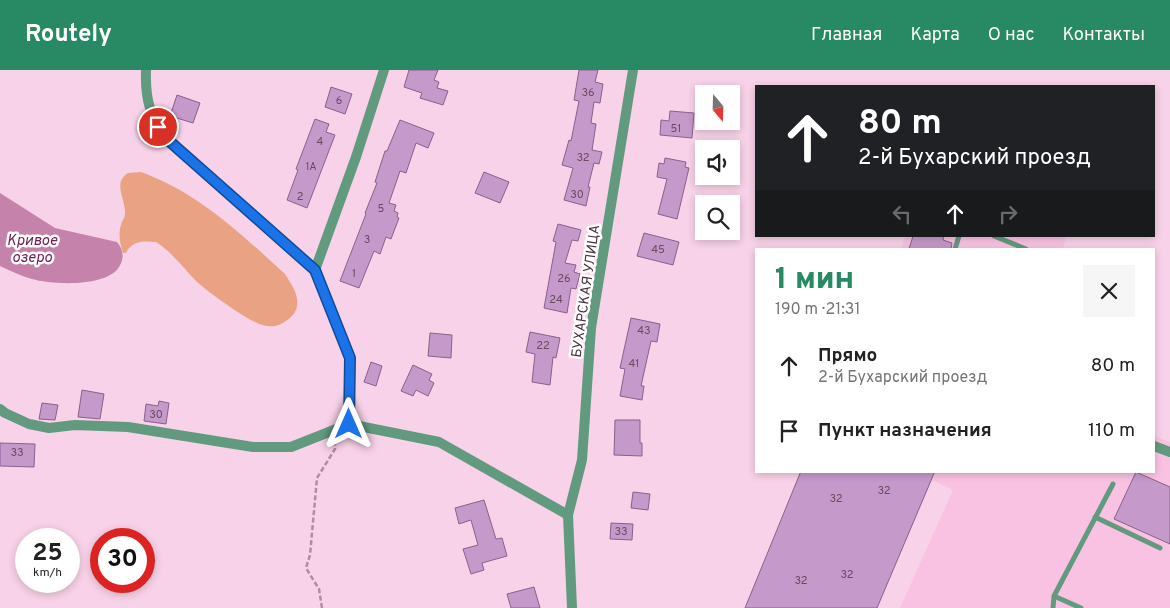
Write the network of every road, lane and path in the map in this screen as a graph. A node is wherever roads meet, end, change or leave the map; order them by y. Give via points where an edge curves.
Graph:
1 (146, 70) edge
2 (384, 70) edge
3 (633, 70) edge
4 (996, 237) edge
5 (1024, 248) edge
6 (315, 270) junction
7 (0, 408) edge
8 (349, 424) junction
9 (336, 429) junction
10 (1155, 446) edge
11 (1170, 452) edge
12 (1113, 484) dead end
13 (568, 515) junction
14 (1095, 518) junction
15 (1160, 548) dead end
16 (1054, 596) junction
17 (322, 608) edge
18 (572, 608) edge
19 (1053, 608) edge
20 (1081, 608) edge

1 - 6 street via 145,91 150,111 168,140
2 - 6 street
3 - 13 street, БУХАРСКАЯ УЛИЦА via 591,328 582,460
4 - 5 lane
6 - 8 street via 350,358
7 - 9 street via 28,424 48,428 75,425 128,427 254,447 291,446
8 - 9 street
8 - 13 street via 439,442
9 - 17 path via 335,449 317,478 306,568 319,589
10 - 11 street
12 - 14 lane
13 - 18 street, БУХАРСКАЯ УЛИЦА
14 - 15 lane
14 - 16 lane
16 - 19 lane
16 - 20 lane

